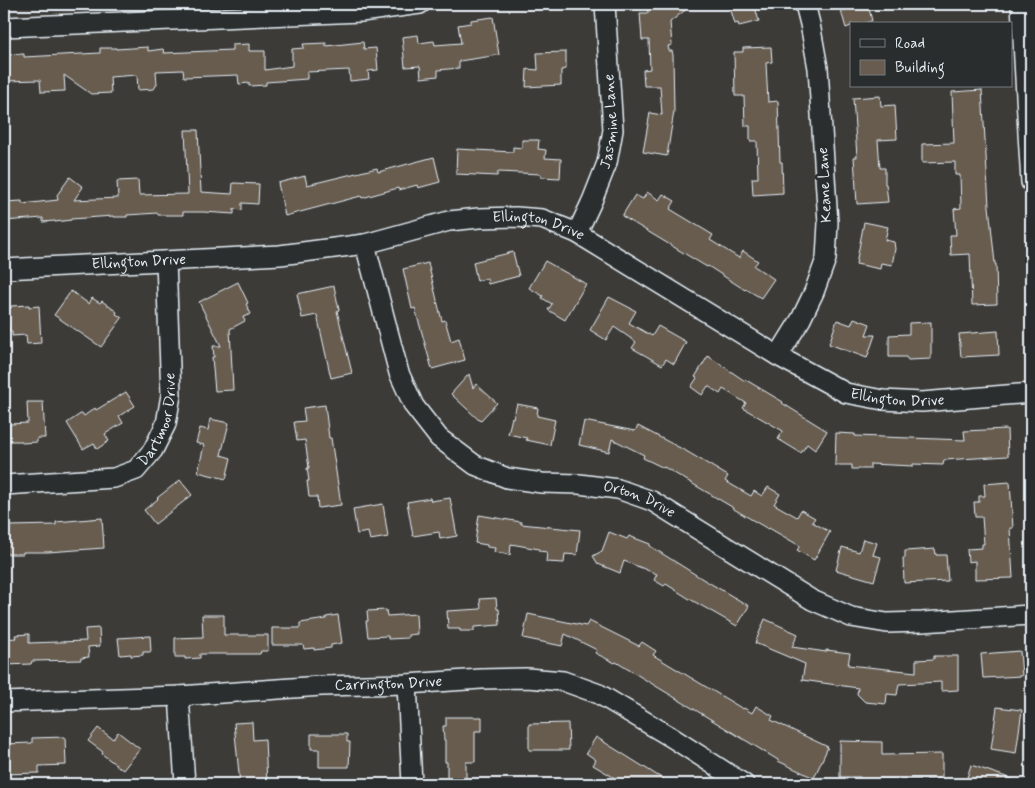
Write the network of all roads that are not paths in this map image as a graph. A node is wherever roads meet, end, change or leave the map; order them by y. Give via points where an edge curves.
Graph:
1 (420, 4) edge
2 (605, 4) edge
3 (805, 4) edge
4 (1021, 4) edge
5 (361, 8) edge
6 (4, 27) edge
7 (1031, 182) edge
8 (577, 233) junction
9 (365, 244) junction
10 (166, 261) junction
11 (4, 269) edge
12 (778, 356) junction
13 (1031, 393) edge
14 (4, 485) edge
15 (1031, 615) edge
16 (407, 684) junction
17 (179, 696) junction
18 (4, 702) edge
19 (184, 784) edge
20 (412, 784) edge
21 (744, 784) edge

1 - 5 street
2 - 8 street, Jasmine Lane via 613,130 606,163
3 - 12 street, Keane Lane via 818,68 828,222 826,260 801,319
4 - 7 street
5 - 6 street
8 - 9 street, Ellington Drive via 542,219 479,218 449,221
8 - 12 street, Ellington Drive
9 - 10 street, Ellington Drive via 280,255
9 - 15 street, Orton Drive via 398,373 414,406 439,438 475,465 507,478 618,489 652,501 812,600 851,617 887,623
10 - 11 street, Ellington Drive
10 - 14 street, Dartmoor Drive via 170,395 166,424 153,450 136,470 114,478
12 - 13 street, Ellington Drive via 846,393 883,400 922,402
16 - 17 street, Carrington Drive via 321,686
16 - 20 street
16 - 21 street, Carrington Drive via 527,678 563,681 599,694
17 - 18 street, Carrington Drive
17 - 19 street

